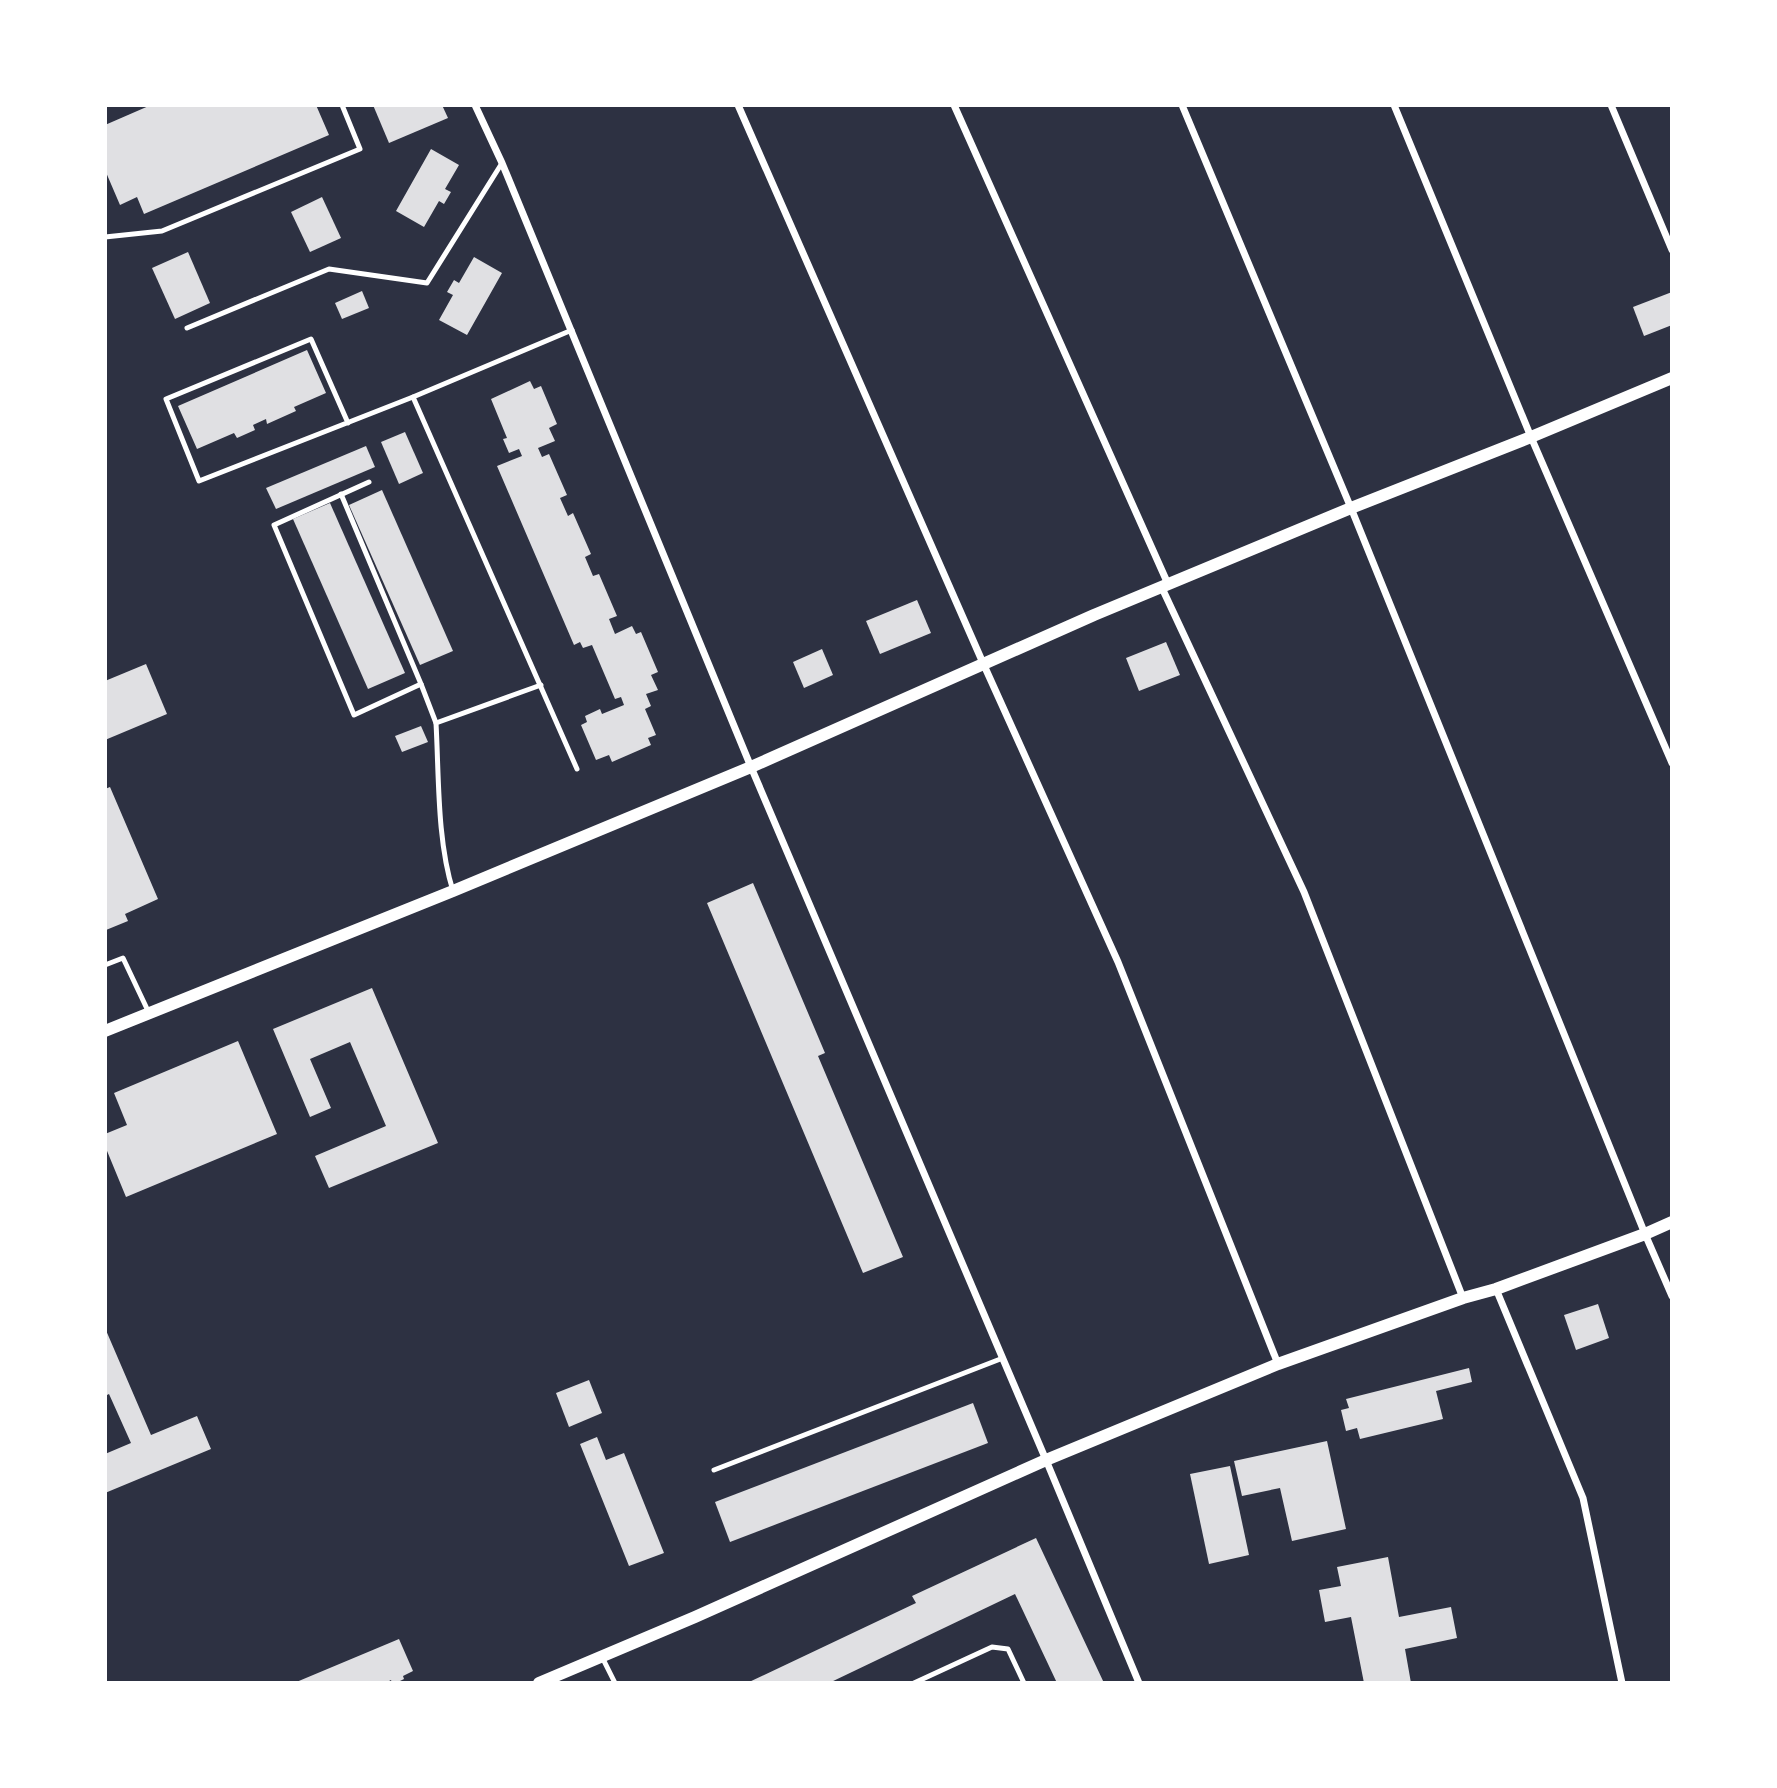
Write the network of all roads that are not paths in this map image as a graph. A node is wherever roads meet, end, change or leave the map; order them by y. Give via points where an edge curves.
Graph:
1 (342, 105) edge
2 (475, 105) edge
3 (738, 105) edge
4 (954, 105) edge
5 (1182, 105) edge
6 (1394, 105) edge
7 (1611, 105) edge
8 (502, 163) junction
9 (105, 237) edge
10 (1672, 250) edge
11 (187, 328) dead end
12 (572, 330) junction
13 (1672, 378) edge
14 (413, 397) junction
15 (348, 423) junction
16 (1531, 437) junction
17 (369, 482) dead end
18 (341, 494) junction
19 (1351, 508) junction
20 (1165, 586) junction
21 (983, 663) junction
22 (421, 684) junction
23 (541, 685) junction
24 (436, 723) junction
25 (1672, 763) edge
26 (751, 767) junction
27 (577, 769) dead end
28 (453, 891) junction
29 (105, 965) edge
30 (149, 1013) junction
31 (105, 1031) edge
32 (1672, 1222) edge
33 (1645, 1234) junction
34 (1496, 1289) junction
35 (1672, 1296) edge
36 (1463, 1298) junction
37 (1003, 1358) junction
38 (1278, 1364) junction
39 (1046, 1460) junction
40 (714, 1470) dead end
41 (601, 1657) junction
42 (539, 1683) edge
43 (615, 1683) edge
44 (914, 1683) edge
45 (1024, 1683) edge
46 (1139, 1683) edge
47 (1622, 1683) edge

1 - 9 lane via 360,149 162,232
2 - 8 street
3 - 21 street
4 - 20 street
5 - 19 street
6 - 16 street
7 - 10 street
8 - 11 lane via 427,283 329,269
8 - 12 street
12 - 14 lane
12 - 26 street
13 - 16 street
14 - 15 lane
14 - 23 lane
15 - 15 lane via 199,481 166,399 311,339
16 - 19 street
16 - 25 street
17 - 18 lane
18 - 22 lane
18 - 22 lane via 274,525 354,715
19 - 20 street
19 - 33 street
20 - 21 street
20 - 36 street via 1304,892
21 - 26 street
21 - 38 street via 1118,962
22 - 24 lane
23 - 24 lane
23 - 27 lane
24 - 28 lane via 443,844
26 - 28 street
26 - 37 street
28 - 30 street
29 - 30 lane via 123,958
30 - 31 street
32 - 33 street
33 - 34 street
33 - 35 street
34 - 36 street
34 - 47 street via 1583,1498
36 - 38 street
37 - 39 street
37 - 40 lane
38 - 39 street
39 - 41 street
39 - 46 street
41 - 42 street
41 - 43 lane
44 - 45 lane via 992,1647 1008,1648

